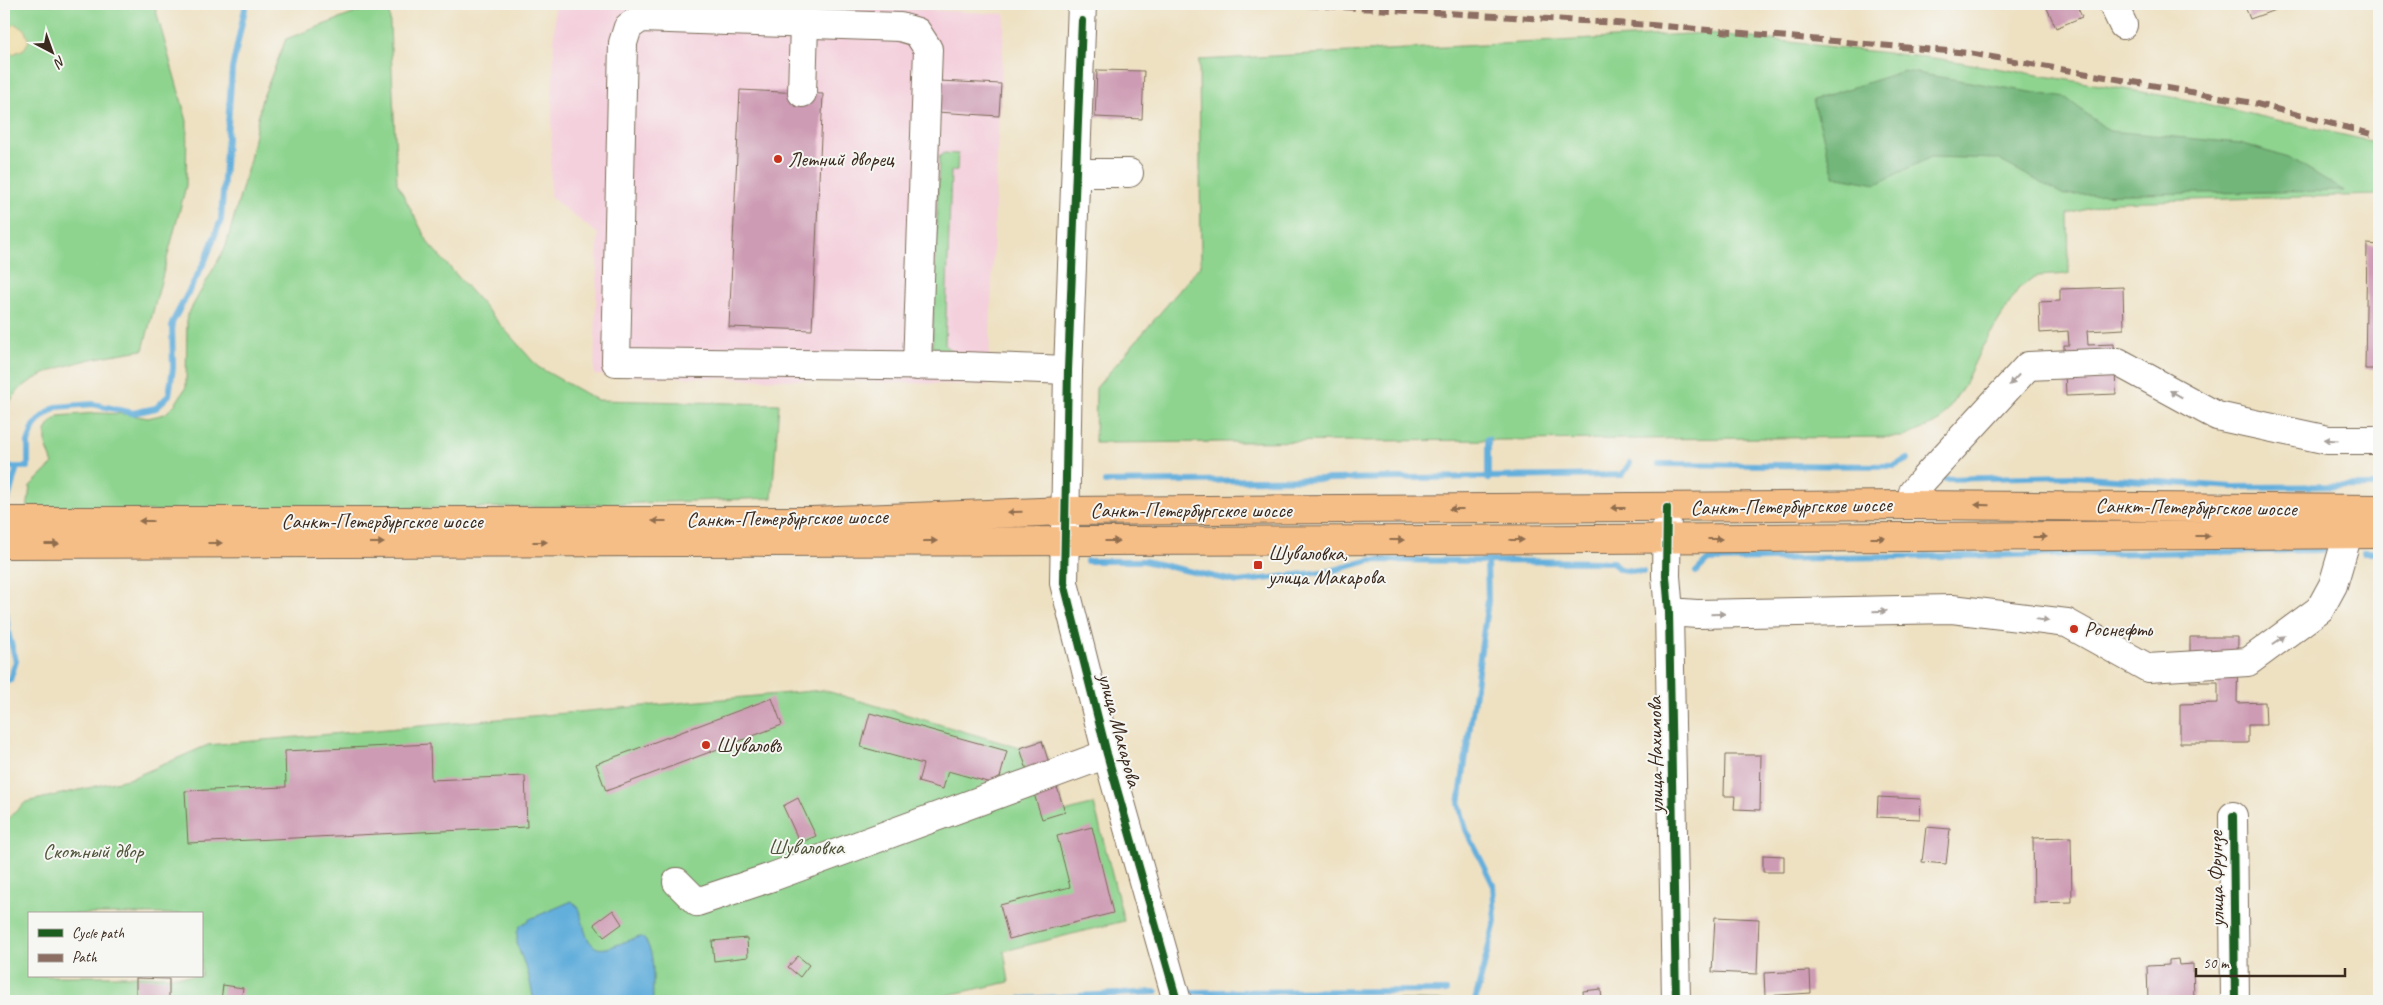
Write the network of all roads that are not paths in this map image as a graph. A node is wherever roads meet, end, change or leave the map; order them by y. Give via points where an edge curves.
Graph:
1 (1082, 12) edge
2 (804, 24) junction
3 (802, 93) dead end
4 (1076, 173) junction
5 (1129, 173) dead end
6 (917, 366) junction
7 (1068, 370) junction
8 (2379, 440) edge
9 (1910, 505) junction
10 (1667, 508) junction
11 (2379, 509) edge
12 (1064, 511) junction
13 (4, 521) edge
14 (2348, 534) junction
15 (2379, 534) edge
16 (1666, 539) junction
17 (1063, 541) junction
18 (4, 544) edge
19 (1669, 612) junction
20 (1107, 754) junction
21 (2233, 816) dead end
22 (677, 882) dead end
23 (1177, 1001) edge
24 (1676, 1001) edge
25 (2235, 1001) edge

1 - 4 street, улица Макарова
2 - 3 street
2 - 6 street via 900,27 918,32 928,49
2 - 6 street via 641,18 628,27 623,43 616,362
4 - 5 street
4 - 7 street, улица Макарова
6 - 7 street
7 - 12 street, улица Макарова
8 -> 9 street via 2328,440 2217,416 2118,362 2028,366 1923,480 1913,492
9 - 10 main road, Санкт-Петербургское шоссе
11 -> 9 main road, Санкт-Петербургское шоссе
10 -> 12 main road, Санкт-Петербургское шоссе
10 - 16 street, улица Нахимова
12 -> 13 main road, Санкт-Петербургское шоссе via 812,521
12 - 17 street, улица Макарова
14 - 15 main road, Санкт-Петербургское шоссе
16 -> 14 main road, Санкт-Петербургское шоссе
19 -> 14 street via 1952,609 2066,623 2148,668 2248,662 2320,609 2333,585
17 -> 16 main road, Санкт-Петербургское шоссе
16 - 19 street, улица Нахимова
18 -> 17 main road, Санкт-Петербургское шоссе
17 - 20 street, улица Макарова via 1064,583
19 - 24 street, улица Нахимова
20 - 22 street via 697,902
20 - 23 street, улица Макарова
21 - 25 street, улица Фрунзе

